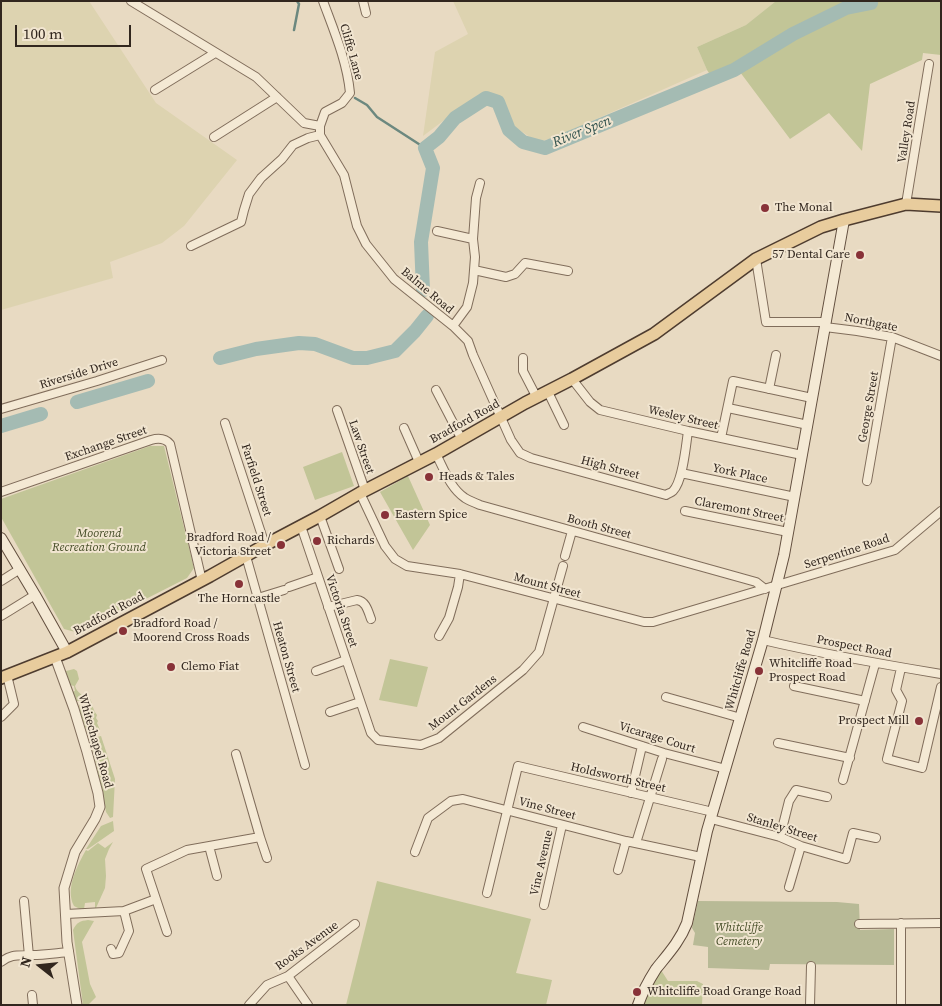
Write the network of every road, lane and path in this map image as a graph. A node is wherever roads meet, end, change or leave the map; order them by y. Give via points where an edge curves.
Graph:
1 (131, 1) edge
2 (323, 1) edge
3 (363, 1) edge
4 (366, 13) dead end
5 (215, 53) junction
6 (929, 64) dead end
7 (155, 90) dead end
8 (277, 97) junction
9 (320, 126) junction
10 (320, 135) junction
11 (214, 136) dead end
12 (480, 183) dead end
13 (906, 204) junction
14 (941, 206) edge
15 (844, 220) junction
16 (437, 231) dead end
17 (472, 238) junction
18 (191, 246) dead end
19 (756, 259) junction
20 (474, 270) junction
21 (568, 271) dead end
22 (825, 324) junction
23 (453, 326) junction
24 (892, 337) junction
25 (776, 355) dead end
26 (941, 356) edge
27 (523, 358) dead end
28 (162, 360) dead end
29 (572, 379) junction
30 (769, 389) junction
31 (436, 390) dead end
32 (548, 392) junction
33 (537, 398) junction
34 (812, 398) junction
35 (728, 408) junction
36 (1, 409) edge
37 (337, 410) dead end
38 (500, 417) junction
39 (225, 423) dead end
40 (564, 425) dead end
41 (808, 425) junction
42 (404, 428) dead end
43 (688, 431) junction
44 (722, 438) junction
45 (462, 440) junction
46 (436, 454) junction
47 (802, 455) junction
48 (419, 462) junction
49 (681, 473) junction
50 (868, 481) dead end
51 (1, 492) edge
52 (362, 492) junction
53 (795, 497) junction
54 (684, 511) dead end
55 (941, 511) edge
56 (320, 516) junction
57 (301, 526) junction
58 (572, 531) junction
59 (788, 532) junction
60 (1, 538) edge
61 (265, 545) junction
62 (5, 552) edge
63 (246, 556) junction
64 (565, 556) dead end
65 (564, 566) dead end
66 (339, 569) dead end
67 (20, 570) junction
68 (460, 574) junction
69 (318, 577) junction
70 (1, 580) edge
71 (202, 581) junction
72 (777, 585) junction
73 (765, 588) junction
74 (35, 595) junction
75 (258, 598) junction
76 (554, 599) junction
77 (328, 607) junction
78 (1, 616) edge
79 (371, 619) dead end
80 (439, 636) dead end
81 (763, 640) junction
82 (68, 652) junction
83 (55, 657) junction
84 (346, 660) junction
85 (875, 664) junction
86 (901, 668) junction
87 (316, 671) dead end
88 (941, 674) edge
89 (4, 676) edge
90 (794, 686) dead end
91 (941, 688) edge
92 (666, 698) dead end
93 (865, 701) junction
94 (360, 702) junction
95 (330, 712) dead end
96 (1, 717) edge
97 (741, 718) junction
98 (583, 726) dead end
99 (778, 743) dead end
100 (642, 746) junction
101 (236, 754) dead end
102 (850, 758) junction
103 (662, 759) dead end
104 (305, 765) dead end
105 (726, 769) junction
106 (843, 780) dead end
107 (631, 793) junction
108 (650, 797) junction
109 (828, 797) dead end
110 (507, 810) junction
111 (712, 816) junction
112 (562, 825) junction
113 (260, 837) junction
114 (780, 837) junction
115 (876, 838) dead end
116 (626, 841) junction
117 (636, 843) junction
118 (209, 846) junction
119 (801, 846) junction
120 (415, 852) dead end
121 (701, 857) junction
122 (267, 858) dead end
123 (618, 870) dead end
124 (217, 876) dead end
125 (789, 887) dead end
126 (487, 893) dead end
127 (156, 899) junction
128 (24, 901) dead end
129 (544, 906) dead end
130 (124, 911) junction
131 (66, 914) junction
132 (900, 923) junction
133 (941, 923) edge
134 (355, 924) dead end
135 (859, 924) dead end
136 (167, 932) dead end
137 (111, 949) dead end
138 (69, 952) junction
139 (29, 956) junction
140 (1, 962) edge
141 (811, 966) dead end
142 (288, 976) junction
143 (32, 995) dead end
144 (33, 1005) edge
145 (77, 1005) edge
146 (249, 1005) edge
147 (308, 1005) edge
148 (638, 1005) edge
149 (810, 1005) edge
150 (900, 1005) edge

1 - 5 street
2 - 9 street, Cliffe Lane via 349,79 350,93 342,103 325,112
3 - 4 street
5 - 7 street
5 - 8 street via 256,78
6 - 13 street, Valley Road
8 - 9 street via 304,123
8 - 11 street
9 - 10 street
10 - 18 street via 292,145 261,178 249,194 241,222
10 - 23 street, Balme Road via 344,175 357,226 366,244 394,279
12 - 17 street
13 - 14 main road, Bradford Road
13 - 15 main road, Bradford Road
15 - 19 main road, Bradford Road via 822,227
15 - 22 main road, Whitcliffe Road
16 - 17 street
17 - 20 street
19 - 22 street, Northgate via 766,322
19 - 29 main road, Bradford Road via 654,334
20 - 21 street via 506,277 515,274 525,263
20 - 23 street via 467,306
22 - 24 street, Northgate
22 - 34 main road, Whitcliffe Road
23 - 38 street, Balme Road via 468,341
24 - 26 street, Northgate
24 - 50 street, George Street
25 - 30 street
27 - 33 street via 523,371
28 - 36 street, Riverside Drive
29 - 32 main road, Bradford Road
29 - 43 street, Wesley Street via 600,410
30 - 34 street
30 - 35 street via 733,381
31 - 45 street
32 - 33 main road, Bradford Road
32 - 40 street
33 - 38 main road, Bradford Road
34 - 41 main road, Whitcliffe Road
35 - 41 street
35 - 44 street
37 - 52 street, Law Street
38 - 45 main road, Bradford Road
38 - 49 street, High Street via 520,452 531,458 666,495 673,491
39 - 61 street, Farfield Street
41 - 47 main road, Whitcliffe Road
42 - 48 street
43 - 44 street, Wesley Street
43 - 49 street, High Street
44 - 47 street, Wesley Street
45 - 46 main road, Bradford Road
46 - 48 main road, Bradford Road
46 - 58 street, Booth Street via 451,484 465,498
47 - 53 main road, Whitcliffe Road
48 - 52 main road, Bradford Road
49 - 53 street, York Place
51 - 71 street, Exchange Street via 156,438 165,440 170,444
52 - 56 main road, Bradford Road
52 - 68 street, Mount Street via 385,546 395,560 407,566
53 - 59 main road, Whitcliffe Road
54 - 59 street, Claremont Street
55 - 72 street, Serpentine Road via 894,550
56 - 57 main road, Bradford Road
56 - 66 street
57 - 61 main road, Bradford Road
57 - 69 street, Victoria Street
58 - 64 street
58 - 73 street, Booth Street via 756,582
59 - 72 main road, Whitcliffe Road
60 - 62 main road
61 - 63 main road, Bradford Road
62 - 67 main road
63 - 71 main road, Bradford Road
63 - 75 street, Heaton Street
65 - 76 street
67 - 70 street
67 - 74 main road
68 - 76 street, Mount Street
68 - 80 street via 449,618
69 - 75 street
69 - 77 street, Victoria Street
71 - 82 main road, Bradford Road
72 - 73 street
72 - 81 main road, Whitcliffe Road
73 - 76 street, Mount Street via 653,622
74 - 78 street
74 - 82 main road
75 - 104 street, Heaton Street
76 - 94 street, Mount Gardens via 539,652 522,670 439,738 421,745 378,740 371,733
77 - 79 street via 362,600
77 - 84 street, Victoria Street
81 - 85 street, Prospect Road
81 - 97 main road, Whitcliffe Road
82 - 83 main road, Bradford Road
83 - 89 main road, Bradford Road
83 - 131 street, Whitechapel Road via 85,745 100,807 75,852 64,888
84 - 87 street
84 - 94 street, Victoria Street
85 - 86 street, Prospect Road
85 - 93 street
86 - 88 street, Prospect Road
86 - 91 street via 896,690 902,701 887,759 922,768
89 - 96 street via 14,704
90 - 93 street
92 - 97 street
93 - 102 street
94 - 95 street
97 - 105 main road, Whitcliffe Road
98 - 100 street, Vicarage Court
99 - 102 street
100 - 105 street, Vicarage Court
100 - 107 street
101 - 113 street
102 - 106 street
103 - 108 street
105 - 111 main road, Whitcliffe Road
107 - 108 street, Holdsworth Street
107 - 110 street, Holdsworth Street via 518,766
108 - 111 street, Holdsworth Street
108 - 117 street
109 - 114 street via 796,790 789,801
110 - 112 street, Vine Street
110 - 120 street, Vine Street via 463,799 452,801 428,818
110 - 126 street
111 - 114 street, Stanley Street
111 - 121 main road, Whitcliffe Road
112 - 116 street, Vine Street
112 - 129 street, Vine Avenue
113 - 118 street
113 - 122 street
114 - 119 street, Stanley Street
115 - 119 street, Stanley Street via 853,833 846,859
116 - 117 street, Vine Street
116 - 123 street
117 - 121 street, Vine Street
118 - 124 street
118 - 127 street via 187,850 146,869
119 - 125 street
121 - 148 main road, Whitcliffe Road via 683,933 655,972
127 - 130 street
127 - 136 street
128 - 139 street
130 - 131 street
130 - 137 street via 129,931 119,953 113,954
131 - 138 street, Whitechapel Road
132 - 133 street
132 - 135 street
132 - 150 street
134 - 142 street, Rooks Avenue
138 - 139 street
138 - 145 street, Whitechapel Road
139 - 140 street via 13,955
141 - 149 street
142 - 146 street, Rooks Avenue via 267,985
142 - 147 street
143 - 144 street

